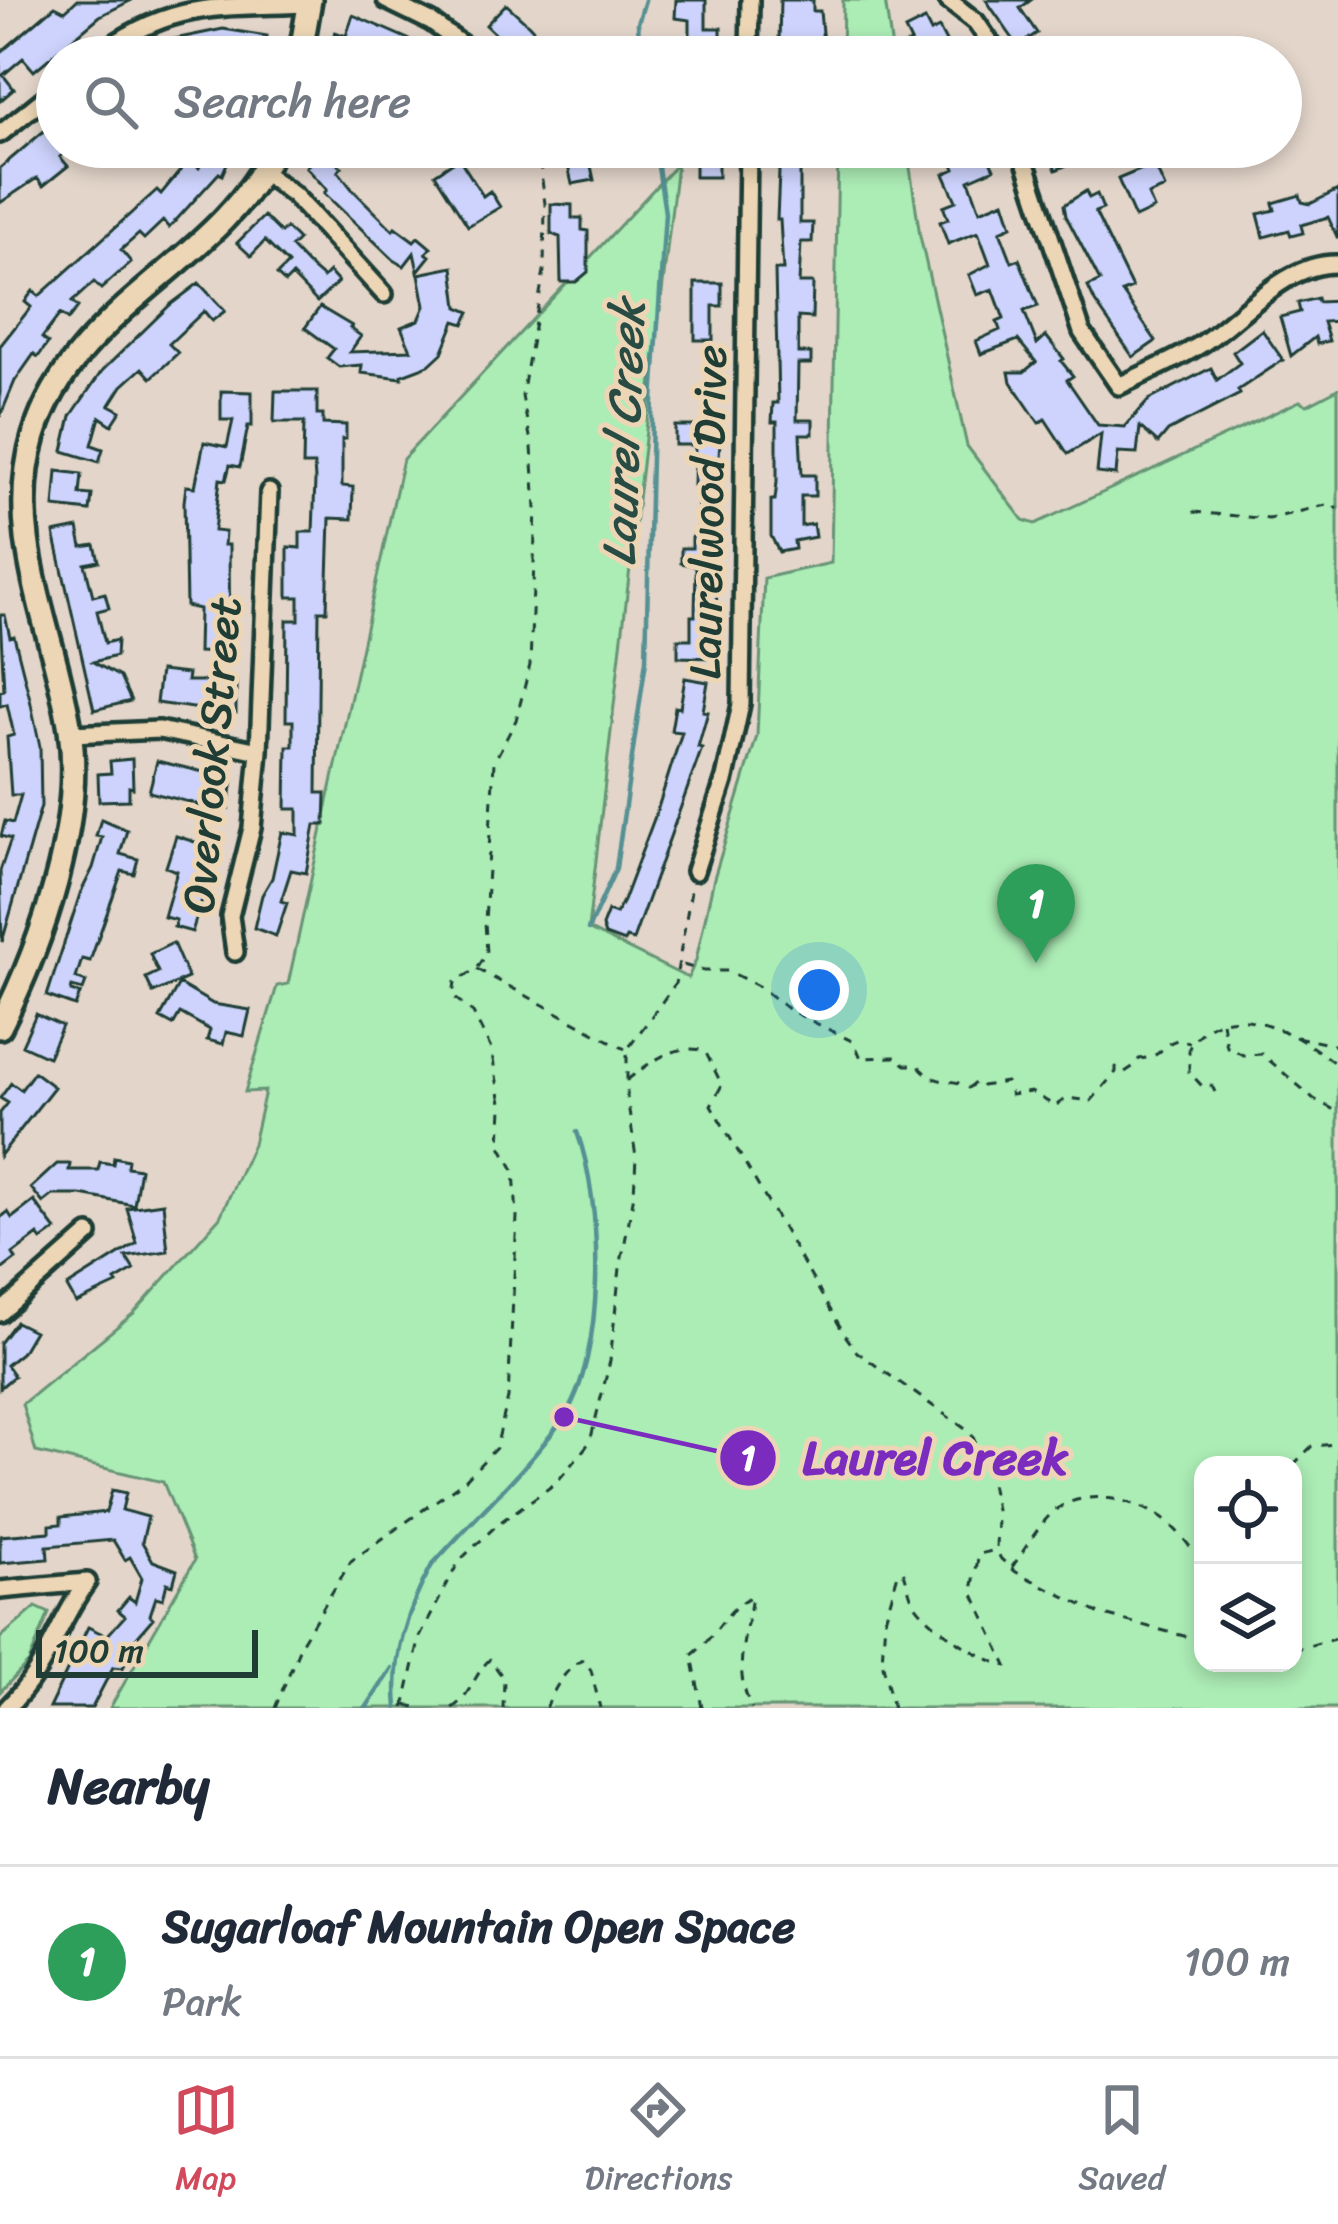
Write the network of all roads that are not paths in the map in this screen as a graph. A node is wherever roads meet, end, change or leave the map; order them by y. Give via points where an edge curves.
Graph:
1 (386, 0) edge
2 (750, 0) edge
3 (948, 0) edge
4 (310, 2) edge
5 (126, 36) edge
6 (304, 36) edge
7 (450, 36) edge
8 (749, 36) edge
9 (986, 36) edge
10 (36, 105) edge
11 (0, 134) edge
12 (264, 168) edge
13 (748, 168) edge
14 (1027, 168) edge
15 (262, 172) junction
16 (1338, 264) edge
17 (384, 294) dead end
18 (268, 492) dead end
19 (70, 734) junction
20 (259, 751) junction
21 (694, 871) road end
22 (235, 952) dead end
23 (0, 1027) edge
24 (88, 1234) dead end
25 (0, 1313) edge
26 (0, 1590) edge
27 (7, 1708) edge

1 - 7 street
2 - 8 street
3 - 9 street
4 - 5 street via 184,8
4 - 6 main road
10 - 11 street
12 - 15 main road
13 - 21 street, Laurelwood Drive via 741,704
14 - 16 street via 1082,332 1119,386 1201,345 1294,275
15 - 17 street via 294,195
15 - 19 main road via 219,223 87,341 34,437 25,529
18 - 20 street, Overlook Street
19 - 20 street via 159,730
19 - 23 main road via 66,843
20 - 22 street, Overlook Street via 252,828 230,916
24 - 25 street
26 - 27 street via 87,1582 43,1667

